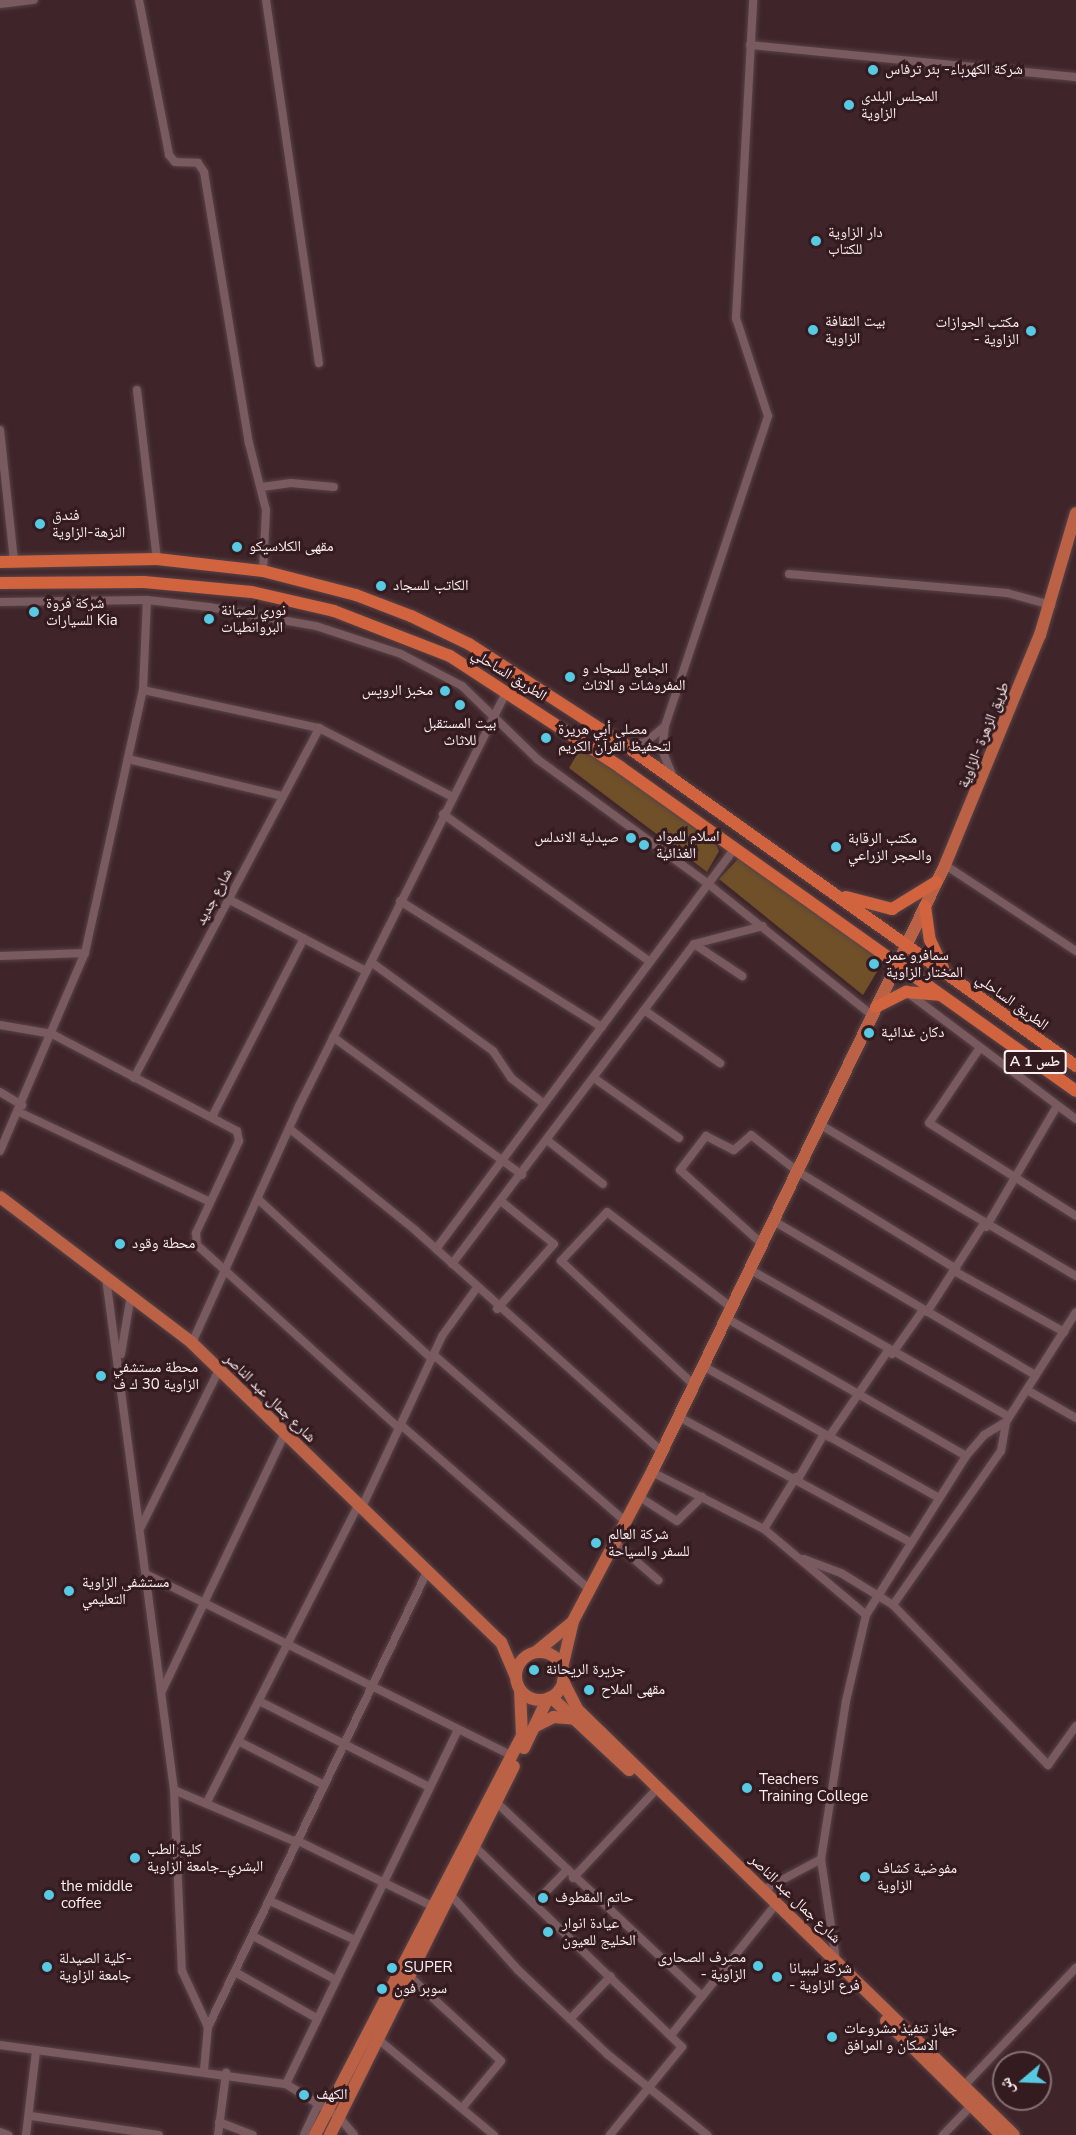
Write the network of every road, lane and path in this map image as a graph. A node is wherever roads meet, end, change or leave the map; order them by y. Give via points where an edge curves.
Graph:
1 (34, 0) edge
2 (139, 0) edge
3 (266, 0) edge
4 (753, 0) edge
5 (0, 4) edge
6 (750, 45) junction
7 (1076, 77) edge
8 (319, 363) dead end
9 (137, 390) dead end
10 (0, 430) edge
11 (262, 487) junction
12 (334, 487) dead end
13 (1075, 517) edge
14 (157, 559) junction
15 (14, 561) junction
16 (0, 562) edge
17 (263, 571) junction
18 (789, 574) dead end
19 (0, 583) edge
20 (147, 600) junction
21 (0, 602) edge
22 (1051, 604) junction
23 (143, 690) junction
24 (507, 690) junction
25 (494, 714) junction
26 (665, 726) junction
27 (319, 728) junction
28 (625, 745) junction
29 (128, 759) junction
30 (674, 779) junction
31 (282, 796) junction
32 (451, 796) junction
33 (443, 814) junction
34 (735, 848) junction
35 (945, 865) junction
36 (936, 882) junction
37 (707, 883) junction
38 (834, 894) junction
39 (228, 899) junction
40 (400, 901) junction
41 (925, 906) junction
42 (763, 926) junction
43 (304, 938) junction
44 (694, 944) junction
45 (906, 944) junction
46 (1076, 951) edge
47 (85, 953) junction
48 (0, 956) edge
49 (898, 960) junction
50 (649, 961) junction
51 (371, 962) junction
52 (366, 971) junction
53 (945, 972) junction
54 (742, 976) dead end
55 (906, 992) junction
56 (946, 997) junction
57 (644, 1010) junction
58 (874, 1011) junction
59 (0, 1025) edge
60 (602, 1027) junction
61 (52, 1034) junction
62 (333, 1037) junction
63 (979, 1049) junction
64 (720, 1063) dead end
65 (1076, 1066) edge
66 (134, 1078) junction
67 (594, 1078) junction
68 (1076, 1091) edge
69 (0, 1092) edge
70 (544, 1104) junction
71 (1057, 1106) junction
72 (20, 1109) junction
73 (212, 1117) junction
74 (1076, 1119) edge
75 (819, 1124) junction
76 (290, 1129) junction
77 (679, 1138) dead end
78 (547, 1140) junction
79 (0, 1151) edge
80 (502, 1161) junction
81 (797, 1171) junction
82 (522, 1175) junction
83 (1013, 1180) junction
84 (603, 1184) dead end
85 (0, 1197) edge
86 (259, 1200) junction
87 (210, 1202) junction
88 (502, 1202) junction
89 (1076, 1216) edge
90 (772, 1220) junction
91 (984, 1226) junction
92 (761, 1243) junction
93 (436, 1249) junction
94 (452, 1264) junction
95 (749, 1269) junction
96 (955, 1270) junction
97 (105, 1275) junction
98 (227, 1275) junction
99 (1076, 1276) edge
100 (476, 1289) junction
101 (131, 1295) junction
102 (497, 1309) junction
103 (925, 1311) junction
104 (728, 1313) junction
105 (1076, 1314) edge
106 (1064, 1332) junction
107 (192, 1343) junction
108 (889, 1353) junction
109 (433, 1357) junction
110 (120, 1362) junction
111 (703, 1366) junction
112 (219, 1370) junction
113 (1035, 1375) junction
114 (694, 1384) junction
115 (1026, 1390) junction
116 (857, 1397) junction
117 (679, 1417) junction
118 (1076, 1418) edge
119 (1008, 1419) junction
120 (400, 1426) junction
121 (285, 1433) junction
122 (827, 1436) junction
123 (662, 1452) junction
124 (966, 1456) junction
125 (652, 1472) junction
126 (797, 1478) junction
127 (638, 1496) junction
128 (702, 1497) junction
129 (937, 1497) junction
130 (360, 1505) junction
131 (625, 1521) junction
132 (141, 1527) junction
133 (764, 1529) junction
134 (613, 1541) junction
135 (908, 1541) junction
136 (804, 1559) junction
137 (427, 1572) junction
138 (146, 1574) junction
139 (658, 1580) dead end
140 (588, 1588) junction
141 (876, 1592) junction
142 (893, 1605) junction
143 (203, 1606) junction
144 (866, 1616) junction
145 (573, 1621) junction
146 (501, 1642) junction
147 (286, 1645) junction
148 (534, 1653) junction
149 (562, 1674) junction
150 (516, 1677) junction
151 (370, 1686) junction
152 (520, 1690) junction
153 (162, 1691) junction
154 (549, 1698) junction
155 (259, 1701) junction
156 (575, 1719) junction
157 (535, 1726) junction
158 (1076, 1726) edge
159 (458, 1729) junction
160 (240, 1742) junction
161 (342, 1743) junction
162 (511, 1755) junction
163 (322, 1784) junction
164 (429, 1787) junction
165 (174, 1790) junction
166 (653, 1793) junction
167 (207, 1802) junction
168 (496, 1802) junction
169 (296, 1841) junction
170 (474, 1846) junction
171 (821, 1859) junction
172 (566, 1871) junction
173 (573, 1878) junction
174 (381, 1881) junction
175 (763, 1890) junction
176 (450, 1894) junction
177 (270, 1901) junction
178 (536, 1902) junction
179 (432, 1906) junction
180 (775, 1906) junction
181 (252, 1936) junction
182 (356, 1940) junction
183 (838, 1968) junction
184 (1076, 1968) edge
185 (235, 1972) junction
186 (409, 1976) junction
187 (611, 1976) junction
188 (336, 1980) junction
189 (702, 1996) junction
190 (318, 2019) junction
191 (570, 2019) junction
192 (208, 2027) junction
193 (672, 2034) junction
194 (380, 2040) junction
195 (0, 2045) edge
196 (36, 2051) junction
197 (204, 2069) junction
198 (226, 2073) junction
199 (286, 2084) junction
200 (961, 2089) junction
201 (649, 2091) junction
202 (971, 2106) junction
203 (462, 2109) junction
204 (329, 2110) junction
205 (31, 2116) junction
206 (219, 2122) junction
207 (0, 2132) edge
208 (8, 2135) edge
209 (26, 2135) edge
210 (159, 2135) edge
211 (218, 2135) edge
212 (253, 2135) edge
213 (304, 2135) edge
214 (315, 2135) edge
215 (330, 2135) edge
216 (354, 2135) edge
217 (494, 2135) edge
218 (610, 2135) edge
219 (707, 2135) edge
220 (943, 2135) edge
221 (1001, 2135) edge
222 (1014, 2135) edge

1 - 5 street
2 - 11 street via 169,155 175,162 198,163 204,172 249,443
3 - 8 street
4 - 6 street
6 - 7 street
6 - 26 street via 736,318 768,416
9 - 14 street
10 - 15 street
11 - 12 street via 291,483
11 - 17 street
13 - 22 main road, طريق الزهرة -الزاوية
14 - 15 highway, الطريق الساحلي / A 1 طس
14 - 17 highway, الطريق الساحلي / A 1 طس
15 - 16 highway, الطريق الساحلي / A 1 طس
17 - 28 highway, الطريق الساحلي / A 1 طس via 356,595 420,621 487,656
18 - 22 street via 996,592
19 - 24 highway, الطريق الساحلي / A 1 طس via 168,583 296,601 414,640
20 - 21 street
20 - 23 street
20 - 25 street via 276,617 369,642 462,686
22 - 35 main road, طريق الزهرة -الزاوية
23 - 27 street
23 - 29 street
24 - 25 street
24 - 34 highway, الطريق الساحلي / A 1 طس
25 - 32 street
25 - 37 street via 537,759
26 - 28 street via 646,742
26 - 30 street via 662,750
27 - 31 street, شارع جديد
27 - 32 street
28 - 30 highway, الطريق الساحلي / A 1 طس
29 - 31 street
29 - 47 street
30 - 38 highway, الطريق الساحلي / A 1 طس
31 - 39 street, شارع جديد
32 - 33 street
33 - 40 street
33 - 50 street
34 - 37 street
34 - 49 highway, الطريق الساحلي / A 1 طس
35 - 36 main road, طريق الزهرة -الزاوية
35 - 46 street
36 - 38 highway via 892,909
36 - 41 main road, طريق الزهرة -الزاوية
37 - 42 street
37 - 50 street
38 - 45 highway, الطريق الساحلي / A 1 طس
39 - 43 street
39 - 66 street, شارع جديد
40 - 51 street
40 - 60 street
41 - 45 main road, طريق الزهرة -الزاوية
41 - 53 highway via 930,940
42 - 44 street
42 - 58 street
43 - 52 street
43 - 73 street
44 - 54 street
44 - 57 street
45 - 49 main road, طريق الزهرة -الزاوية
45 - 53 highway, الطريق الساحلي / A 1 طس
47 - 48 street
47 - 61 street
49 - 56 highway, الطريق الساحلي / A 1 طس
49 - 58 main road, طريق الزهرة -الزاوية
50 - 60 street
51 - 52 street
51 - 70 street via 493,1051 511,1078
52 - 62 street
53 - 65 highway, الطريق الساحلي / A 1 طس
55 - 56 highway
55 - 58 highway
55 - 63 street
56 - 68 highway, الطريق الساحلي / A 1 طس
57 - 64 street
57 - 67 street
58 - 75 main road, طريق الزهرة -الزاوية
59 - 61 street
60 - 70 street
61 - 66 street
61 - 72 street
62 - 76 street
62 - 80 street
63 - 71 street
63 - 83 street via 928,1120
66 - 73 street
67 - 77 street
67 - 78 street
69 - 72 street
70 - 80 street
71 - 74 street
71 - 83 street
72 - 79 street
72 - 87 street
73 - 87 street via 240,1137
75 - 81 main road, طريق الزهرة -الزاوية
75 - 91 street
76 - 86 street
76 - 93 street
78 - 82 street
78 - 84 street
80 - 82 street
80 - 93 street
81 - 90 main road, طريق الزهرة -الزاوية
81 - 92 street via 750,1135 734,1150 706,1136 679,1168
81 - 96 street
82 - 88 street
83 - 89 street
83 - 91 street
85 - 97 main road, شارع جمال عبد الناصر
86 - 98 street
86 - 109 street
87 - 98 street via 195,1241
88 - 94 street
88 - 102 street via 554,1244
90 - 92 main road, طريق الزهرة -الزاوية
90 - 103 street
91 - 96 street
91 - 99 street
92 - 95 main road, طريق الزهرة -الزاوية
93 - 94 street
94 - 100 street
95 - 104 main road, طريق الزهرة -الزاوية
95 - 108 street
96 - 103 street
96 - 106 street
97 - 101 main road, شارع جمال عبد الناصر
97 - 110 street
98 - 107 street
98 - 120 street
100 - 102 street
100 - 109 street
101 - 107 main road, شارع جمال عبد الناصر
101 - 110 street
102 - 123 street
103 - 108 street
103 - 113 street
104 - 111 main road, طريق الزهرة -الزاوية
104 - 114 street via 608,1212 561,1261
104 - 116 street
105 - 106 street
106 - 113 street
107 - 112 main road, شارع جمال عبد الناصر
108 - 116 street
108 - 119 street
109 - 120 street
109 - 131 street
110 - 132 street
111 - 114 main road, طريق الزهرة -الزاوية
111 - 122 street
112 - 121 main road, شارع جمال عبد الناصر
112 - 132 street
113 - 115 street
114 - 117 main road, طريق الزهرة -الزاوية
115 - 118 street
115 - 119 street
116 - 122 street
116 - 124 street
117 - 123 main road, طريق الزهرة -الزاوية
117 - 126 street
119 - 124 street via 984,1435
119 - 142 street via 1001,1451
120 - 130 street
120 - 140 street
121 - 130 main road, شارع جمال عبد الناصر
121 - 143 street
122 - 126 street
122 - 129 street
123 - 125 main road, طريق الزهرة -الزاوية
124 - 129 street
125 - 127 main road, طريق الزهرة -الزاوية
125 - 128 street
126 - 133 street
126 - 135 street
127 - 128 street via 677,1521
127 - 131 main road, طريق الزهرة -الزاوية
128 - 133 street
129 - 135 street
130 - 137 main road, شارع جمال عبد الناصر
130 - 147 street
131 - 134 main road, طريق الزهرة -الزاوية
132 - 138 street
133 - 136 street
134 - 139 street
134 - 140 main road, طريق الزهرة -الزاوية
135 - 141 street
136 - 141 street
136 - 144 street via 820,1579
137 - 146 main road, شارع جمال عبد الناصر
137 - 151 street
138 - 143 street
138 - 153 street
140 - 145 main road, طريق الزهرة -الزاوية
141 - 142 street
141 - 144 street
142 - 158 street via 1048,1765
143 - 147 street
143 - 153 street
144 - 171 street via 846,1701
145 - 148 main road
145 - 149 main road
146 - 148 main road, شارع جمال عبد الناصر
146 - 150 main road, شارع جمال عبد الناصر
147 - 151 street
147 - 155 street
148 - 149 main road via 552,1656
148 - 150 main road via 520,1663
149 - 154 main road
149 - 175 main road, شارع جمال عبد الناصر via 577,1709
150 - 152 main road
151 - 159 street
151 - 161 street
152 - 154 main road via 535,1700
152 - 162 main road via 524,1726
153 - 165 street
154 - 156 main road, شارع جمال عبد الناصر
154 - 157 main road
155 - 160 street
155 - 161 street
156 - 157 main road via 554,1717
156 - 166 main road, شارع جمال عبد الناصر
157 - 168 main road
159 - 162 street
159 - 164 street
160 - 163 street
160 - 167 street
161 - 163 street
161 - 164 street
162 - 179 main road
163 - 169 street
164 - 174 street
165 - 167 street
165 - 192 street via 182,1971
166 - 173 street
166 - 180 main road, شارع جمال عبد الناصر
167 - 169 street
168 - 170 main road
168 - 172 street
169 - 174 street
169 - 177 street
170 - 176 main road
170 - 178 street
171 - 175 street
171 - 183 street
172 - 173 street
172 - 178 street
173 - 189 street
174 - 179 street
174 - 182 street
175 - 180 main road, شارع جمال عبد الناصر
176 - 186 main road
176 - 191 street
177 - 181 street
177 - 182 street
178 - 187 street
179 - 204 main road
180 - 183 main road, شارع جمال عبد الناصر
180 - 189 street
181 - 185 street
181 - 188 street
182 - 188 street
183 - 200 main road, شارع جمال عبد الناصر
184 - 200 street
185 - 190 street
185 - 192 street
186 - 194 main road
186 - 203 street via 501,2061
187 - 191 street
187 - 193 street
188 - 190 street
189 - 193 street
190 - 199 street
191 - 201 street
192 - 197 street
193 - 201 street via 681,2051
194 - 203 street
194 - 204 main road
195 - 196 street
196 - 197 street
196 - 205 street
197 - 198 street
198 - 199 street
198 - 206 street
199 - 204 street
200 - 202 main road, شارع جمال عبد الناصر
200 - 222 main road, شارع جمال عبد الناصر
201 - 218 street
201 - 219 street
202 - 220 street
202 - 221 main road, شارع جمال عبد الناصر
203 - 217 street
204 - 213 street
204 - 214 main road
204 - 215 main road
204 - 216 street
205 - 209 street
205 - 210 street
206 - 211 street
206 - 212 street
207 - 208 street

